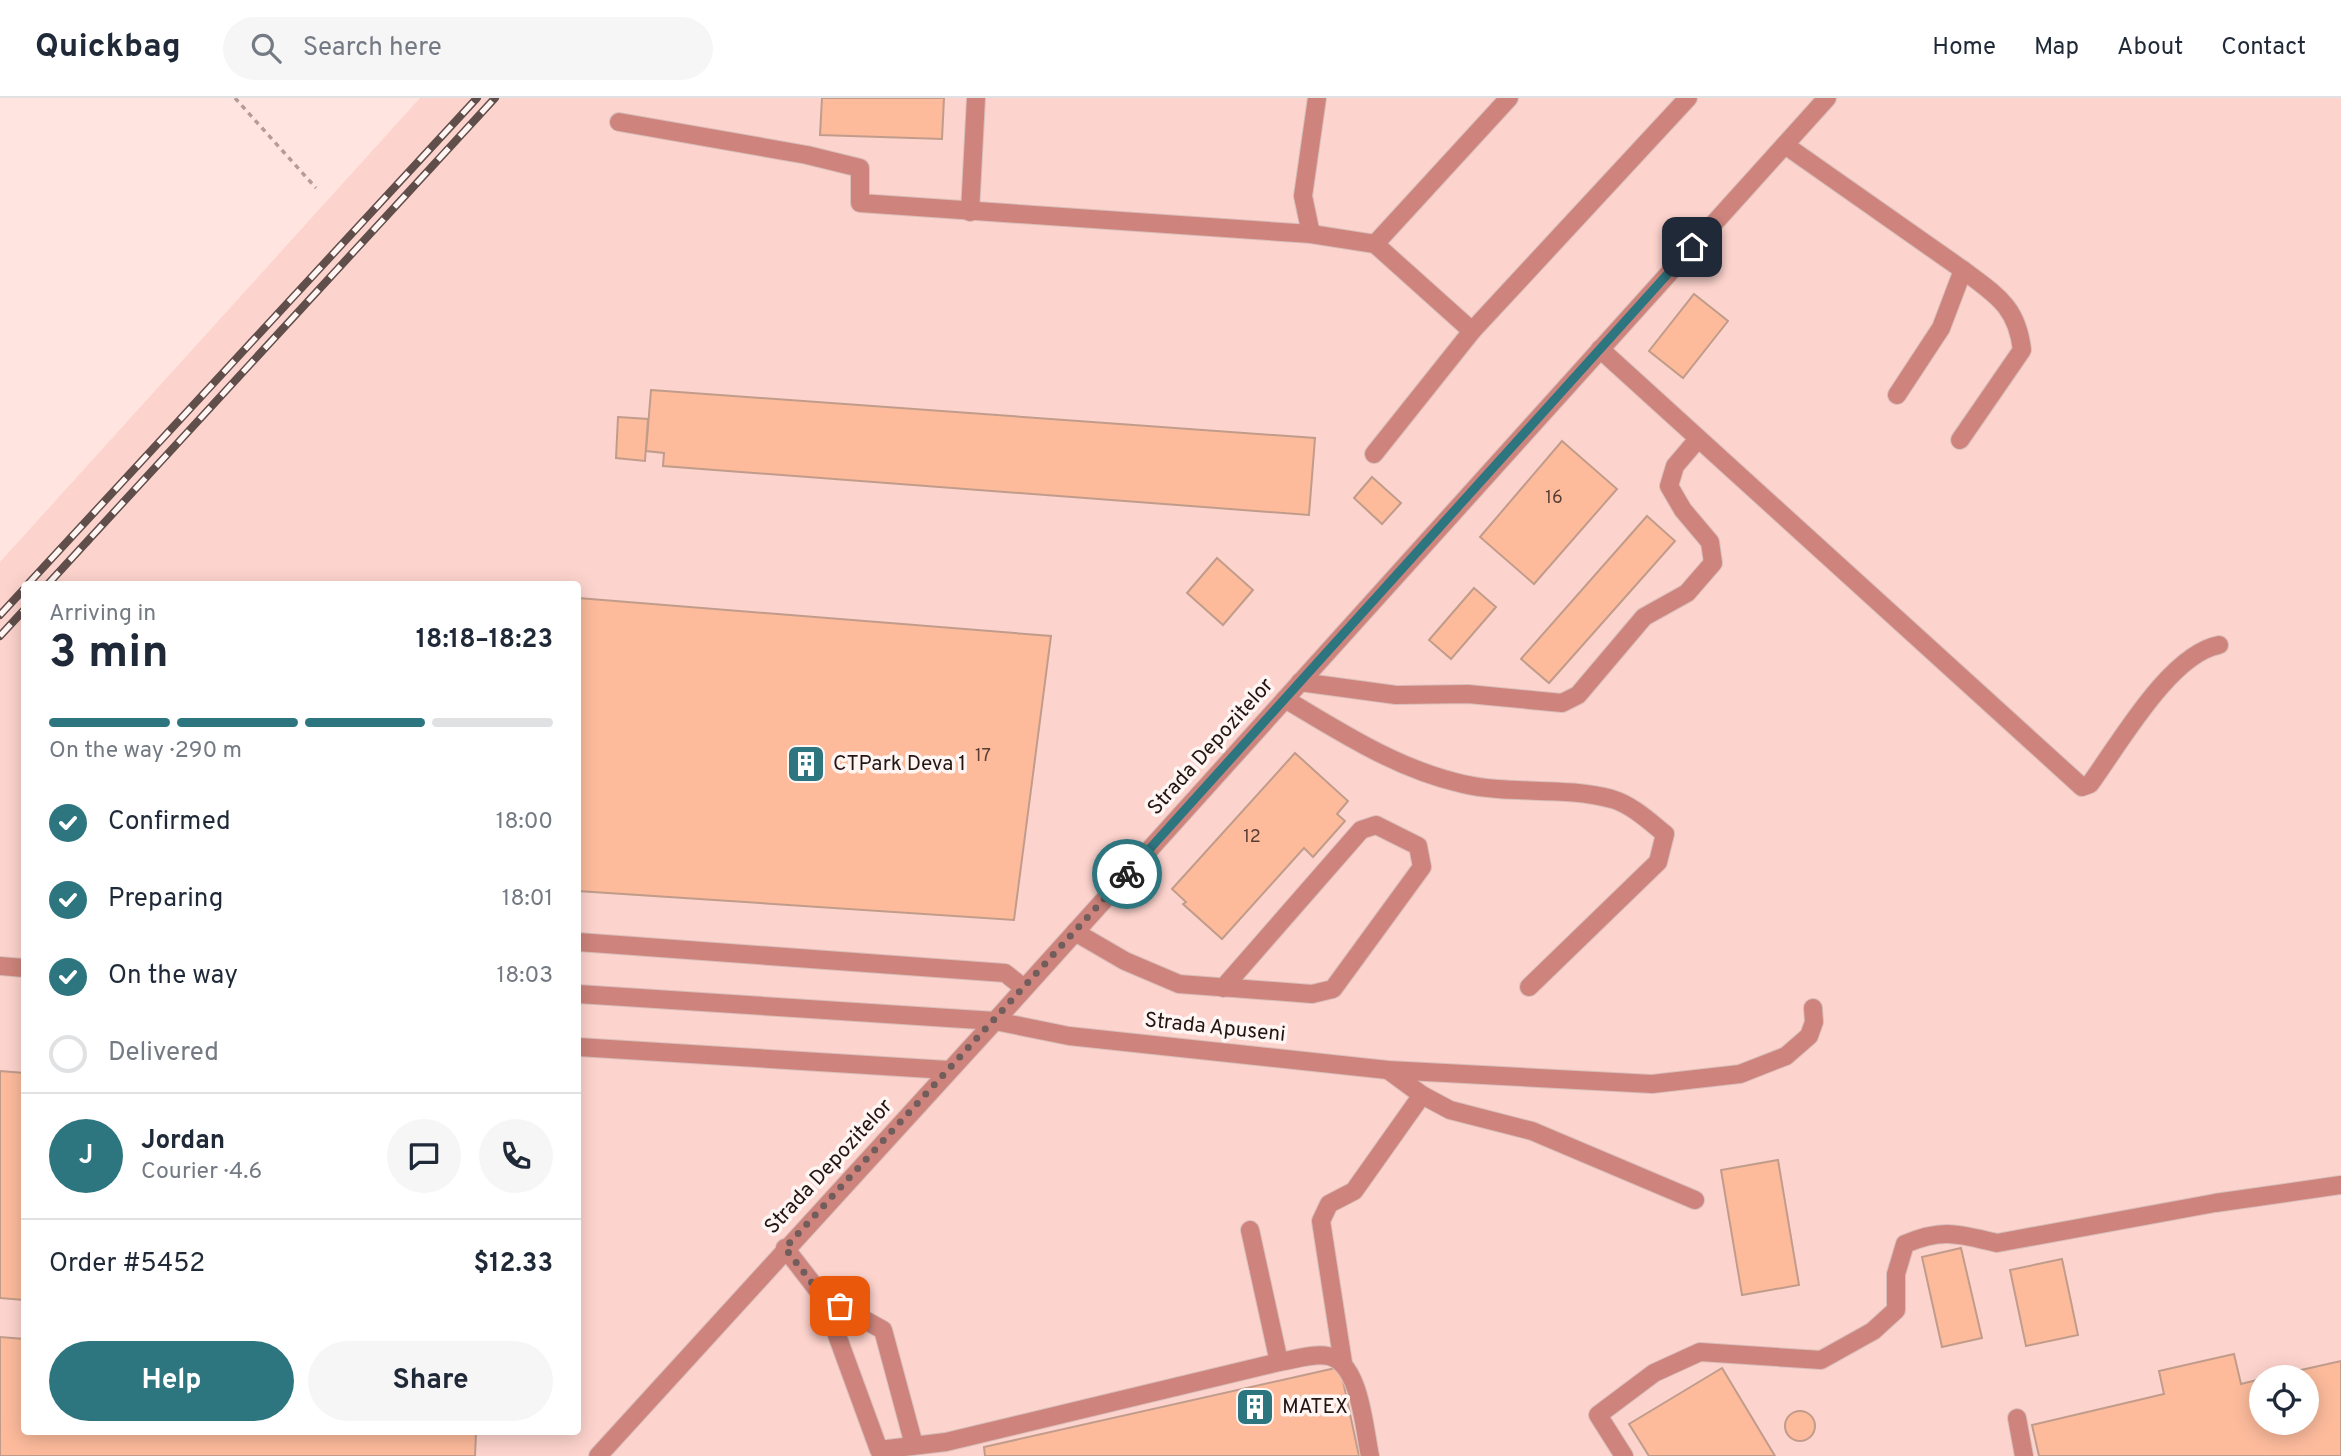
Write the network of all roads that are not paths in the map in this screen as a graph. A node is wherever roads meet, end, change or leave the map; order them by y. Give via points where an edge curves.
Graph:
1 (976, 98) edge
2 (1317, 98) edge
3 (1509, 98) edge
4 (1688, 98) edge
5 (1826, 98) edge
6 (619, 122) dead end
7 (1784, 145) junction
8 (970, 212) junction
9 (1311, 234) junction
10 (1375, 244) junction
11 (1963, 270) junction
12 (1472, 331) junction
13 (1600, 349) junction
14 (1897, 395) dead end
15 (1698, 439) junction
16 (1960, 440) dead end
17 (1374, 454) dead end
18 (2219, 645) dead end
19 (1300, 682) junction
20 (1285, 699) junction
21 (1075, 932) junction
22 (581, 942) edge
23 (0, 966) edge
24 (21, 968) edge
25 (1024, 988) junction
26 (1223, 988) junction
27 (1529, 988) dead end
28 (581, 994) edge
29 (1813, 1008) dead end
30 (995, 1021) junction
31 (581, 1046) edge
32 (948, 1070) junction
33 (1388, 1070) junction
34 (1422, 1095) junction
35 (2341, 1185) edge
36 (1695, 1200) dead end
37 (1250, 1230) dead end
38 (785, 1248) junction
39 (823, 1297) junction
40 (1279, 1362) junction
41 (1343, 1363) junction
42 (2017, 1418) dead end
43 (914, 1445) junction
44 (948, 1449) edge
45 (598, 1456) edge
46 (1370, 1456) edge
47 (1624, 1456) edge
48 (2024, 1456) edge

1 - 8 street
2 - 9 street via 1303,196
3 - 10 street
4 - 12 street
5 - 7 street, Strada Depozitelor
6 - 8 street via 860,168 860,203
7 - 11 street
7 - 13 street, Strada Depozitelor
8 - 9 street
9 - 10 street
10 - 12 street
11 - 14 street via 1941,328
11 - 16 street via 1996,296 2019,324 2022,349
12 - 17 street
13 - 15 street
13 - 19 street, Strada Depozitelor
15 - 18 street via 2082,788 2090,784 2175,668 2201,648
15 - 19 street via 1675,466 1669,486 1710,542 1713,563 1687,593 1643,617 1578,695 1562,703 1396,695
19 - 20 street, Strada Depozitelor
20 - 21 street, Strada Depozitelor
20 - 27 street via 1371,751 1428,774 1464,785 1612,799 1638,811 1665,834 1658,862
21 - 25 street, Strada Depozitelor
21 - 26 street via 1125,961 1179,984
22 - 25 street via 1005,973
23 - 24 street
25 - 30 street, Strada Depozitelor
26 - 26 street via 1361,830 1376,825 1418,846 1422,867 1333,989 1312,994
28 - 30 street, Strada Apuseni
29 - 33 street, Strada Apuseni via 1809,1036 1786,1056 1758,1069 1712,1079 1652,1084
30 - 32 street, Strada Depozitelor
30 - 33 street, Strada Apuseni via 1069,1036
31 - 32 street
32 - 38 street, Strada Depozitelor
33 - 34 street
34 - 36 street via 1450,1110 1532,1131
34 - 41 street via 1354,1191 1329,1205 1321,1221
35 - 47 street via 1997,1243 1931,1233 1905,1244 1896,1274 1896,1310 1873,1331 1821,1360 1700,1352 1654,1373 1598,1415
37 - 40 street
38 - 39 street
38 - 45 street, Strada Depozitelor
39 - 43 street via 883,1330
39 - 43 street via 877,1447 883,1451
40 - 41 street via 1326,1355
40 - 44 street
41 - 46 street via 1353,1377
42 - 48 street
43 - 44 street

